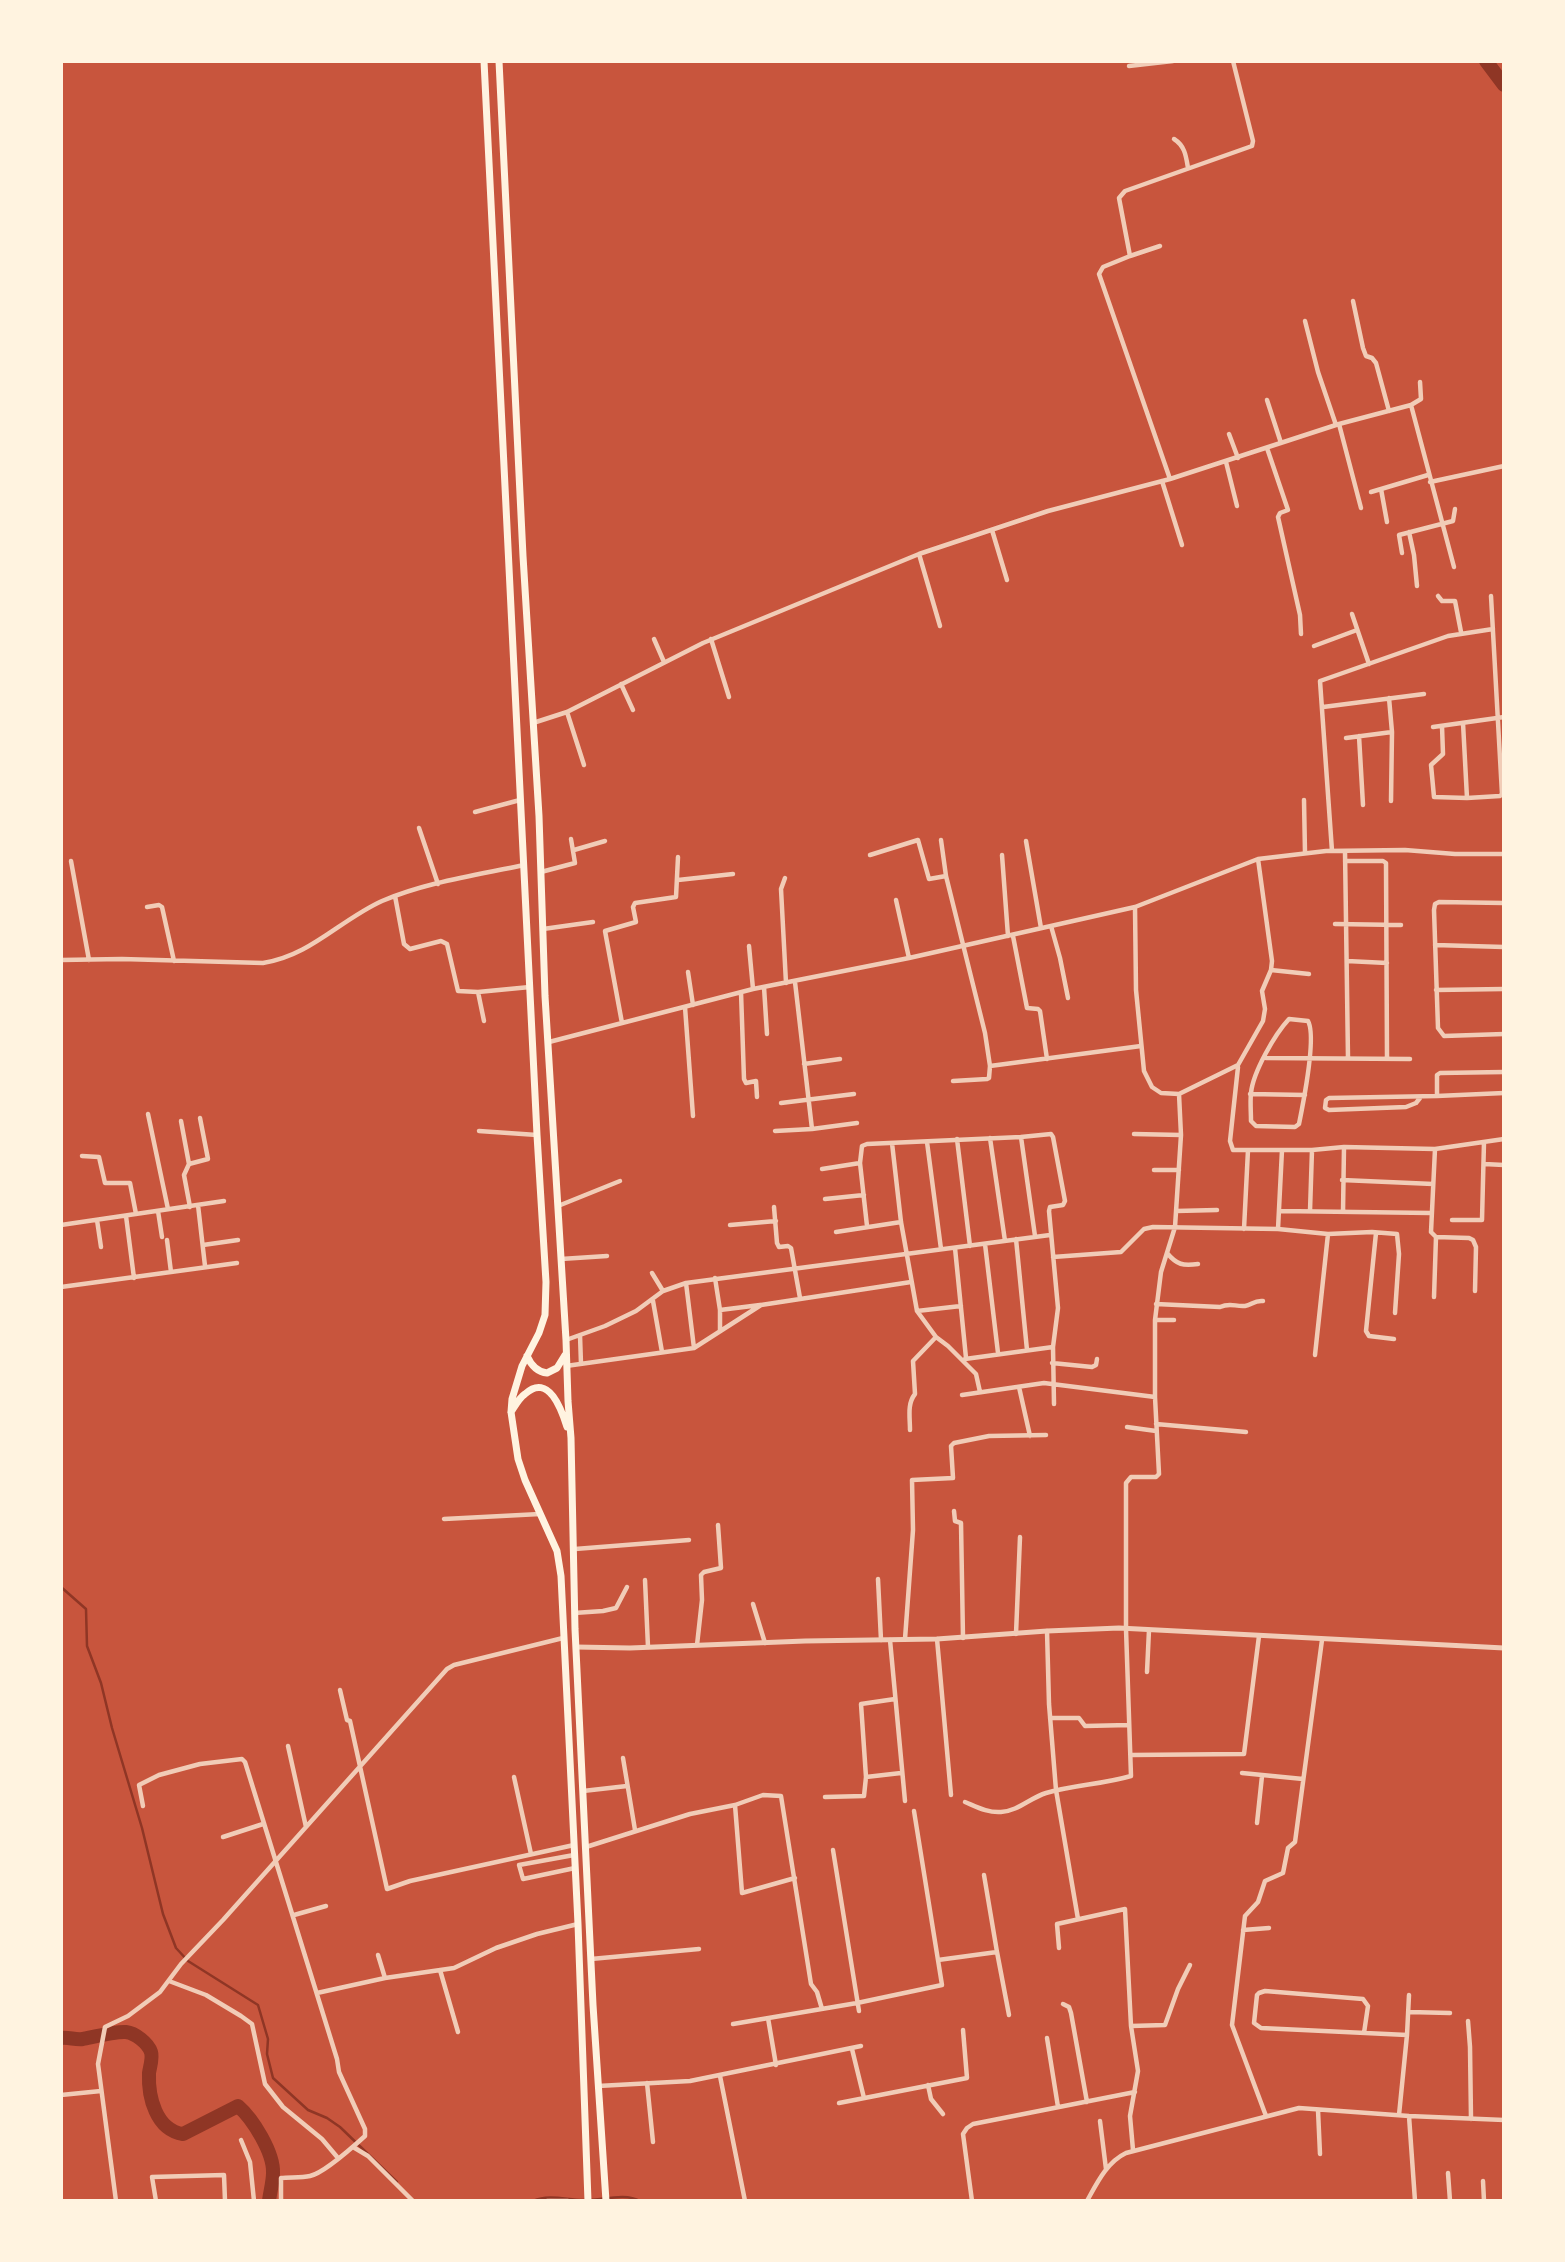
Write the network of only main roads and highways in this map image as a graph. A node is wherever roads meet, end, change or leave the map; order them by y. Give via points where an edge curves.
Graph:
1 (484, 61) edge
2 (499, 61) edge
3 (521, 817) junction
4 (538, 817) junction
5 (567, 1351) junction
6 (527, 1356) junction
7 (511, 1412) junction
8 (571, 1438) junction
9 (587, 2199) edge
10 (606, 2199) edge

1 - 3 highway
2 - 4 highway
3 - 4 highway
3 - 6 highway via 546,1296 542,1325
4 - 5 highway
5 - 6 highway via 557,1368 547,1373 530,1364
5 - 8 highway
6 - 7 highway via 514,1388
7 - 8 highway via 524,1394 545,1390 559,1404
7 - 9 highway via 517,1460 557,1551 561,1581
8 - 10 highway via 582,1791

